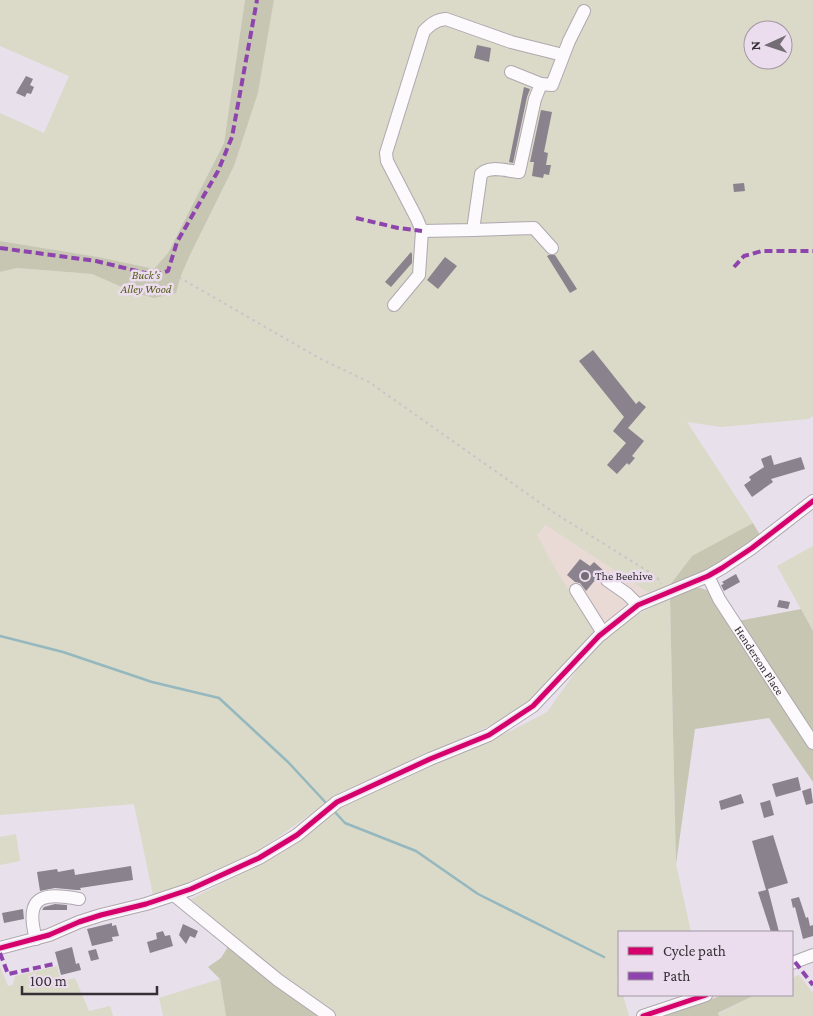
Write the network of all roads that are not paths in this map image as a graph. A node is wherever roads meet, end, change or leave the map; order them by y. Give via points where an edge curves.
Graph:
1 (584, 11) dead end
2 (563, 55) junction
3 (512, 72) dead end
4 (541, 84) junction
5 (473, 230) junction
6 (422, 232) junction
7 (552, 248) dead end
8 (394, 305) dead end
9 (813, 501) edge
10 (708, 576) junction
11 (607, 580) dead end
12 (576, 590) dead end
13 (638, 605) junction
14 (602, 633) junction
15 (813, 743) edge
16 (174, 895) junction
17 (79, 899) dead end
18 (36, 938) junction
19 (0, 948) edge
20 (813, 954) edge
21 (793, 963) edge
22 (703, 996) edge
23 (328, 1016) edge
24 (643, 1016) edge

1 - 2 street
2 - 4 street via 552,85
2 - 6 street via 511,42 446,19 438,20 424,31 386,153
3 - 4 street
4 - 5 street via 519,172 483,171
5 - 6 street
5 - 7 street via 534,228
6 - 8 street via 419,275
9 - 10 street via 752,548
10 - 13 street
10 - 15 street, Henderson Place via 719,599
11 - 13 street
12 - 14 street
13 - 14 street
14 - 16 street via 534,706 489,735 430,758 337,802 297,836 259,858
16 - 18 street
16 - 23 street via 278,980
17 - 18 street via 59,895 40,898 31,918
18 - 19 street
20 - 21 street
22 - 24 street

